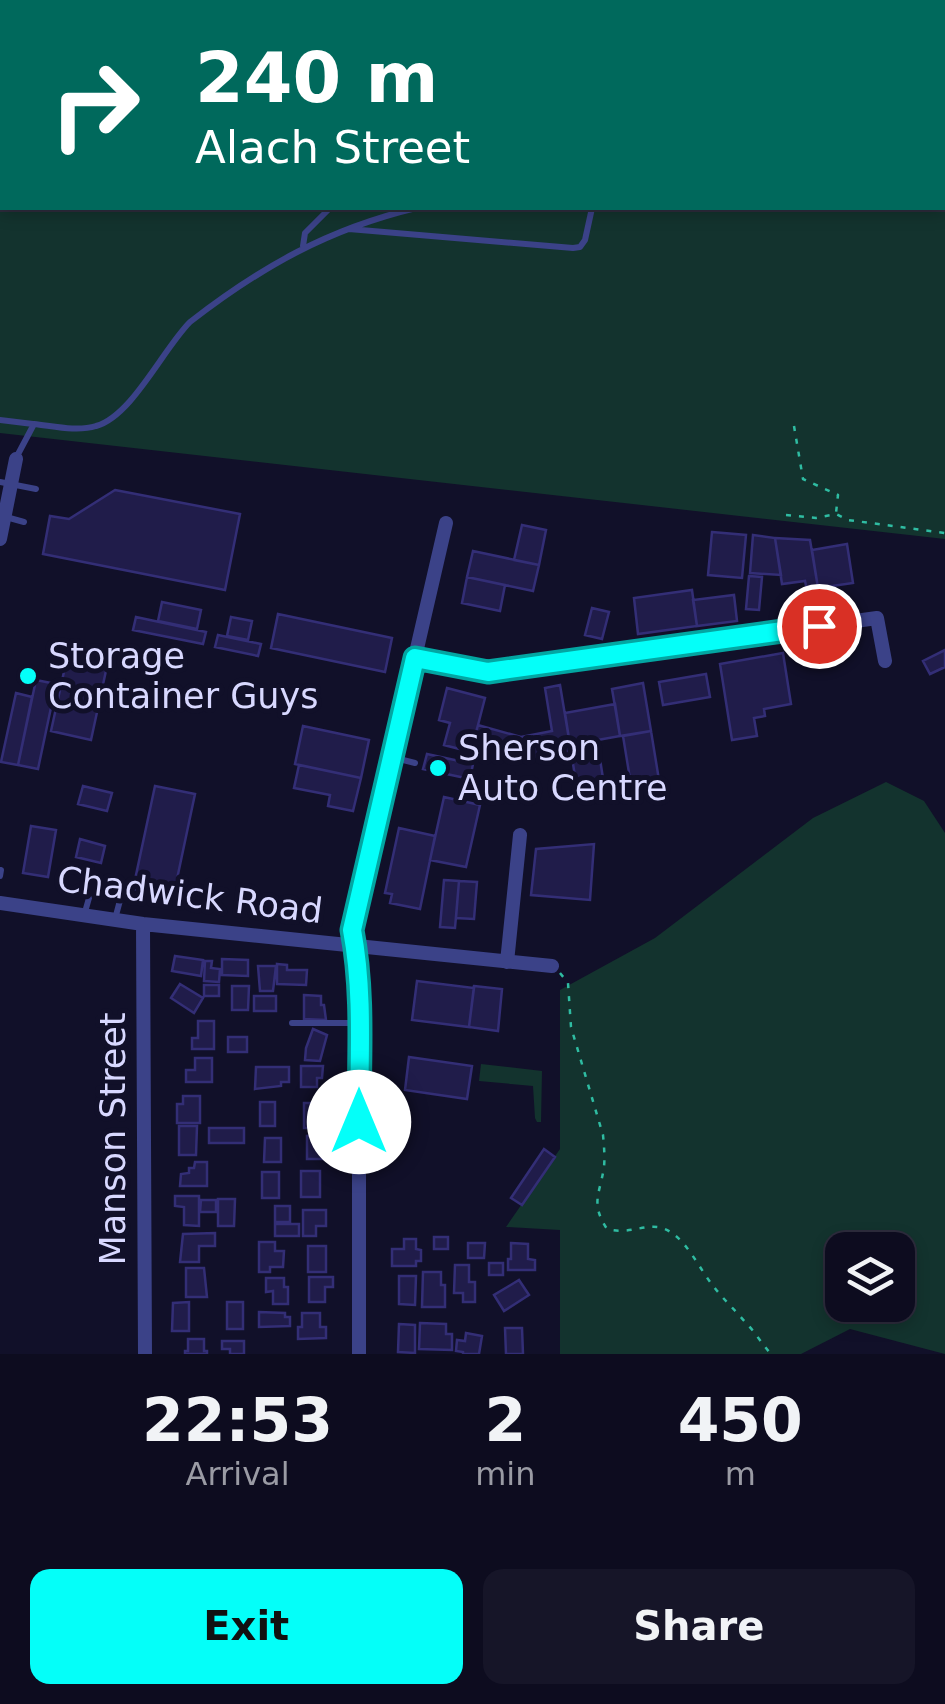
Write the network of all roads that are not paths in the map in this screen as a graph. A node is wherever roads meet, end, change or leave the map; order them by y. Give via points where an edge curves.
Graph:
1 (327, 210) edge
2 (409, 210) edge
3 (592, 210) edge
4 (346, 228) junction
5 (303, 247) junction
6 (0, 420) edge
7 (34, 424) junction
8 (16, 459) joint
9 (5, 484) edge
10 (36, 489) dead end
11 (4, 517) junction
12 (24, 522) dead end
13 (446, 523) dead end
14 (0, 539) edge
15 (838, 602) dead end
16 (795, 608) dead end
17 (841, 623) junction
18 (796, 629) junction
19 (415, 658) junction
20 (884, 661) dead end
21 (394, 757) junction
22 (415, 763) dead end
23 (520, 835) dead end
24 (91, 891) dead end
25 (122, 893) dead end
26 (0, 903) edge
27 (84, 914) junction
28 (114, 920) junction
29 (143, 924) junction
30 (354, 944) junction
31 (506, 962) junction
32 (552, 966) road end
33 (359, 1022) junction
34 (292, 1023) dead end
35 (145, 1354) edge
36 (359, 1354) edge

1 - 5 lane via 305,233
2 - 4 lane
3 - 4 lane via 580,248
4 - 5 lane
5 - 7 lane via 190,322 111,420 80,428
6 - 7 lane
7 - 8 lane
8 - 9 street
9 - 10 lane
9 - 11 street
11 - 12 lane
11 - 14 street
13 - 19 street
15 - 17 lane
16 - 18 lane
17 - 18 street
17 - 20 street via 878,618
18 - 19 street via 488,672
19 - 21 street
21 - 22 lane
21 - 30 street
23 - 31 street
24 - 27 lane
25 - 28 lane
26 - 27 street, Chadwick Road
27 - 28 street, Chadwick Road
28 - 29 street, Chadwick Road
29 - 30 street, Chadwick Road
29 - 35 street, Manson Street
30 - 31 street, Chadwick Road
30 - 33 street
31 - 32 street, Chadwick Road
33 - 34 lane
33 - 36 street

